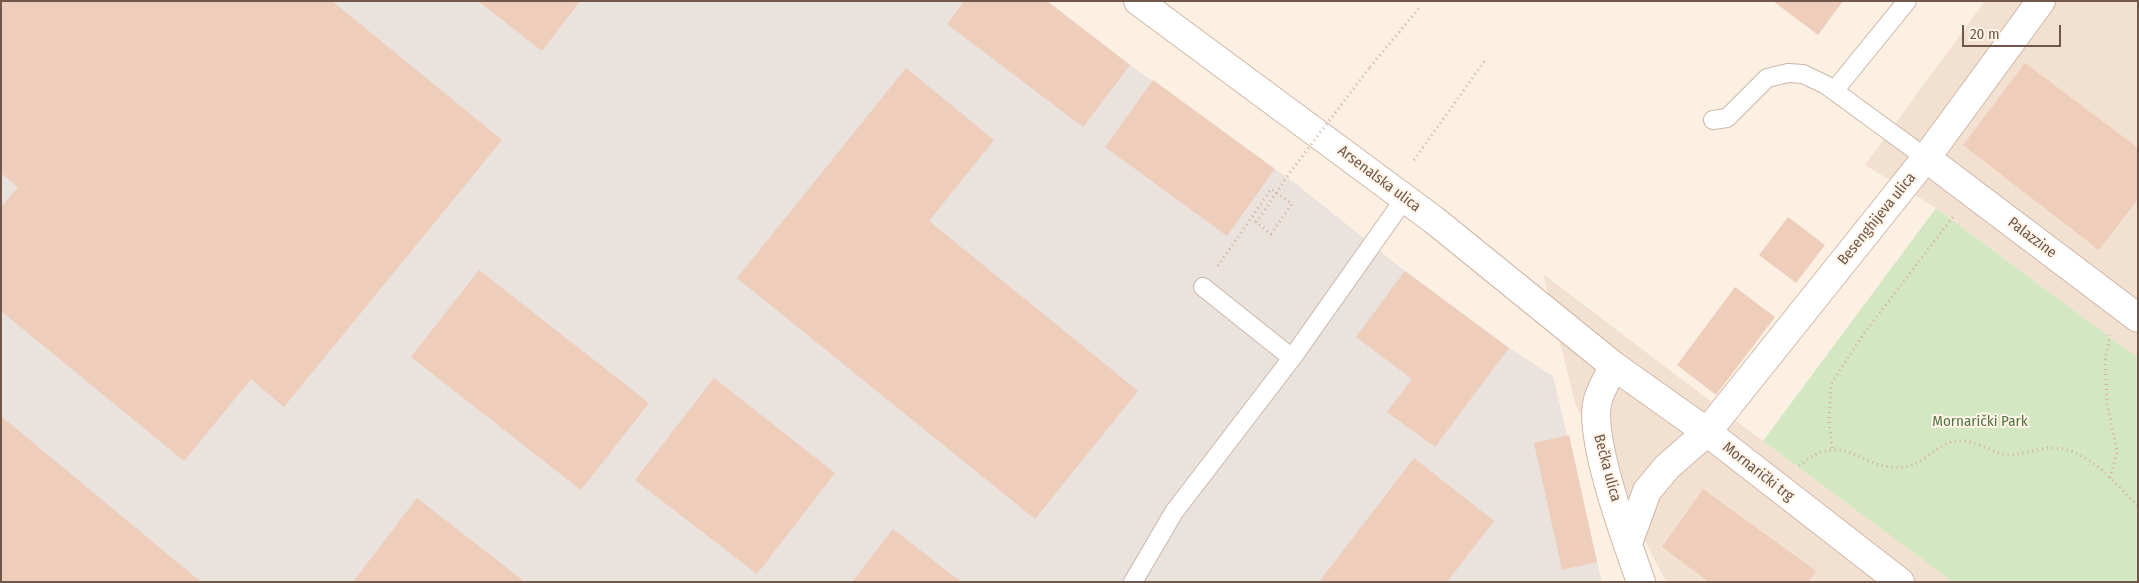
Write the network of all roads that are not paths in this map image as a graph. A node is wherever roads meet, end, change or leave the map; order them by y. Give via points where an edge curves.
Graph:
1 (1138, 1) edge
2 (1907, 1) edge
3 (2041, 1) edge
4 (1834, 91) junction
5 (1713, 120) dead end
6 (1926, 158) junction
7 (1405, 198) junction
8 (1203, 287) road end
9 (2127, 310) edge
10 (1292, 358) junction
11 (1614, 366) junction
12 (1707, 432) junction
13 (1628, 543) junction
14 (1134, 582) edge
15 (1641, 582) edge
16 (1900, 582) edge

1 - 7 main road, Arsenalska ulica
2 - 4 lane
3 - 6 main road, Besenghijeva ulica
4 - 5 lane via 1803,74 1788,73 1767,78 1727,118
4 - 6 lane
6 - 9 main road, Palazzine
6 - 12 main road, Besenghijeva ulica
7 - 10 lane
7 - 11 main road, Arsenalska ulica
8 - 10 lane
10 - 14 lane via 1174,512
11 - 12 main road, Mornarički trg
11 - 13 main road, Bečka ulica via 1597,404 1596,433
12 - 13 main road, Bečka ulica via 1667,467 1647,490
12 - 16 main road, Mornarički trg
13 - 15 main road, Bečka ulica

